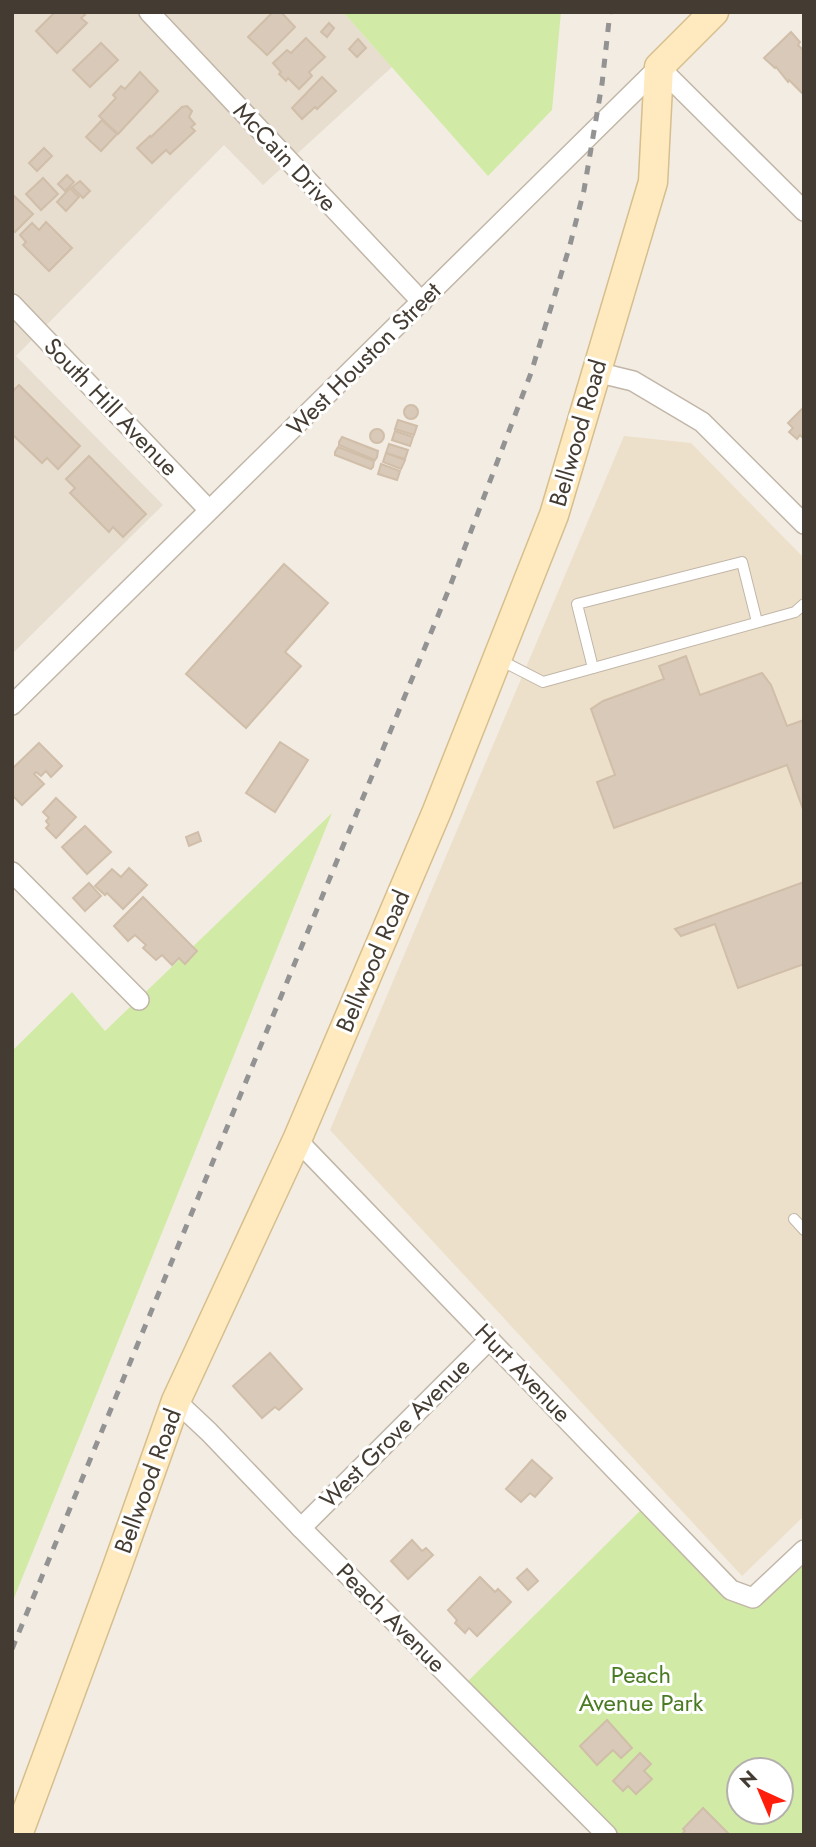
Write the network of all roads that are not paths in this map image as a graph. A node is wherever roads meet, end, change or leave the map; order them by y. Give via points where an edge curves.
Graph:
1 (149, 12) edge
2 (715, 12) edge
3 (659, 66) junction
4 (804, 211) edge
5 (422, 302) junction
6 (12, 304) edge
7 (596, 372) junction
8 (209, 510) junction
9 (804, 524) edge
10 (804, 604) edge
11 (757, 622) junction
12 (497, 659) junction
13 (593, 668) junction
14 (12, 705) edge
15 (12, 872) edge
16 (139, 1000) dead end
17 (297, 1140) junction
18 (794, 1219) dead end
19 (804, 1230) edge
20 (490, 1339) junction
21 (176, 1401) junction
22 (301, 1528) junction
23 (804, 1550) edge
24 (18, 1835) edge
25 (607, 1835) edge

1 - 5 street, McCain Drive
2 - 3 street, West Houston Street
3 - 4 street
3 - 5 street, West Houston Street
3 - 7 street, Bellwood Road via 653,182
5 - 8 street, West Houston Street
6 - 8 street, South Hill Avenue
7 - 9 street via 633,381 702,422
7 - 12 street, Bellwood Road via 554,515
8 - 14 street, West Houston Street
10 - 11 lane via 795,612
11 - 13 lane
11 - 13 lane via 742,562 577,604
12 - 13 lane via 543,682
12 - 17 street, Bellwood Road
15 - 16 street
17 - 20 street, Hurt Avenue
17 - 21 street, Bellwood Road
18 - 19 lane
20 - 22 street, West Grove Avenue
20 - 23 street, Hurt Avenue via 732,1590 753,1598
21 - 22 street, Peach Avenue
21 - 24 street, Bellwood Road
22 - 25 street, Peach Avenue

